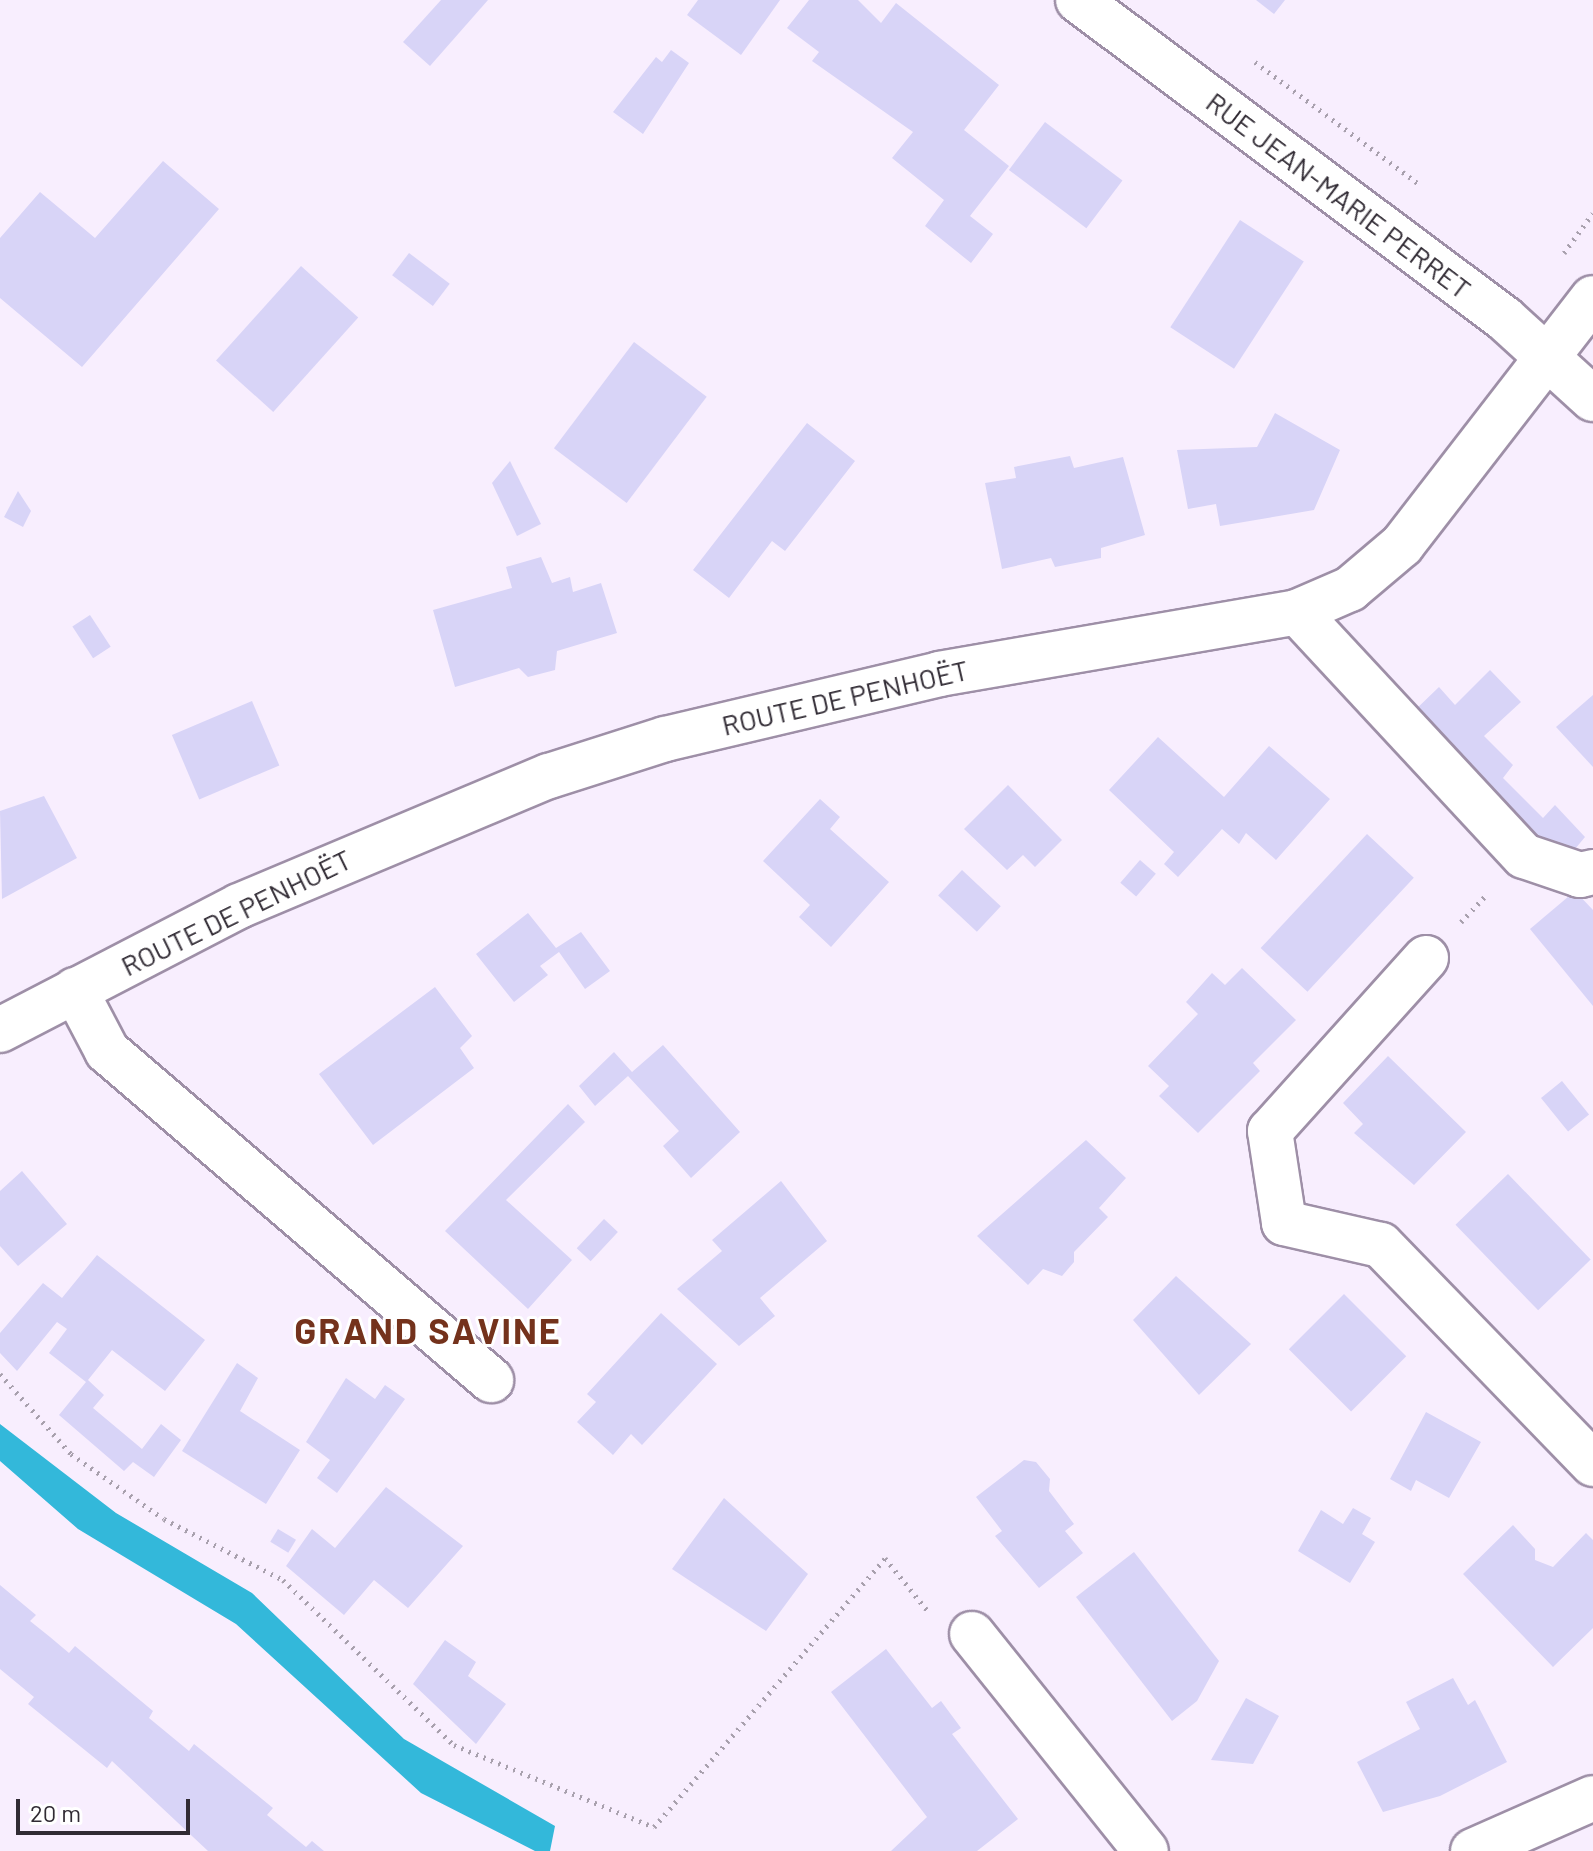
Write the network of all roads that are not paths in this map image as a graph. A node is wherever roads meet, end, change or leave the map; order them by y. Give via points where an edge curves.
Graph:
1 (1078, 0) edge
2 (1593, 298) edge
3 (1553, 358) junction
4 (1593, 399) edge
5 (1297, 612) junction
6 (1593, 872) edge
7 (1426, 958) road end
8 (75, 990) junction
9 (0, 1030) edge
10 (491, 1380) dead end
11 (1593, 1464) edge
12 (972, 1634) road end
13 (1593, 1798) edge
14 (1146, 1851) edge
15 (1473, 1851) edge

1 - 3 street, RUE JEAN-MARIE PERRET
2 - 3 street, ROUTE DE PENHOËT
3 - 4 street, RUE JEAN-MARIE PERRET
3 - 5 street, ROUTE DE PENHOËT via 1402,545 1350,589
5 - 6 street via 1524,856 1580,875
5 - 8 street, ROUTE DE PENHOËT via 939,674 665,739 384,840
7 - 11 street via 1270,1131 1284,1223 1381,1245
8 - 9 street, ROUTE DE PENHOËT
8 - 10 street via 107,1051
12 - 14 street
13 - 15 street

